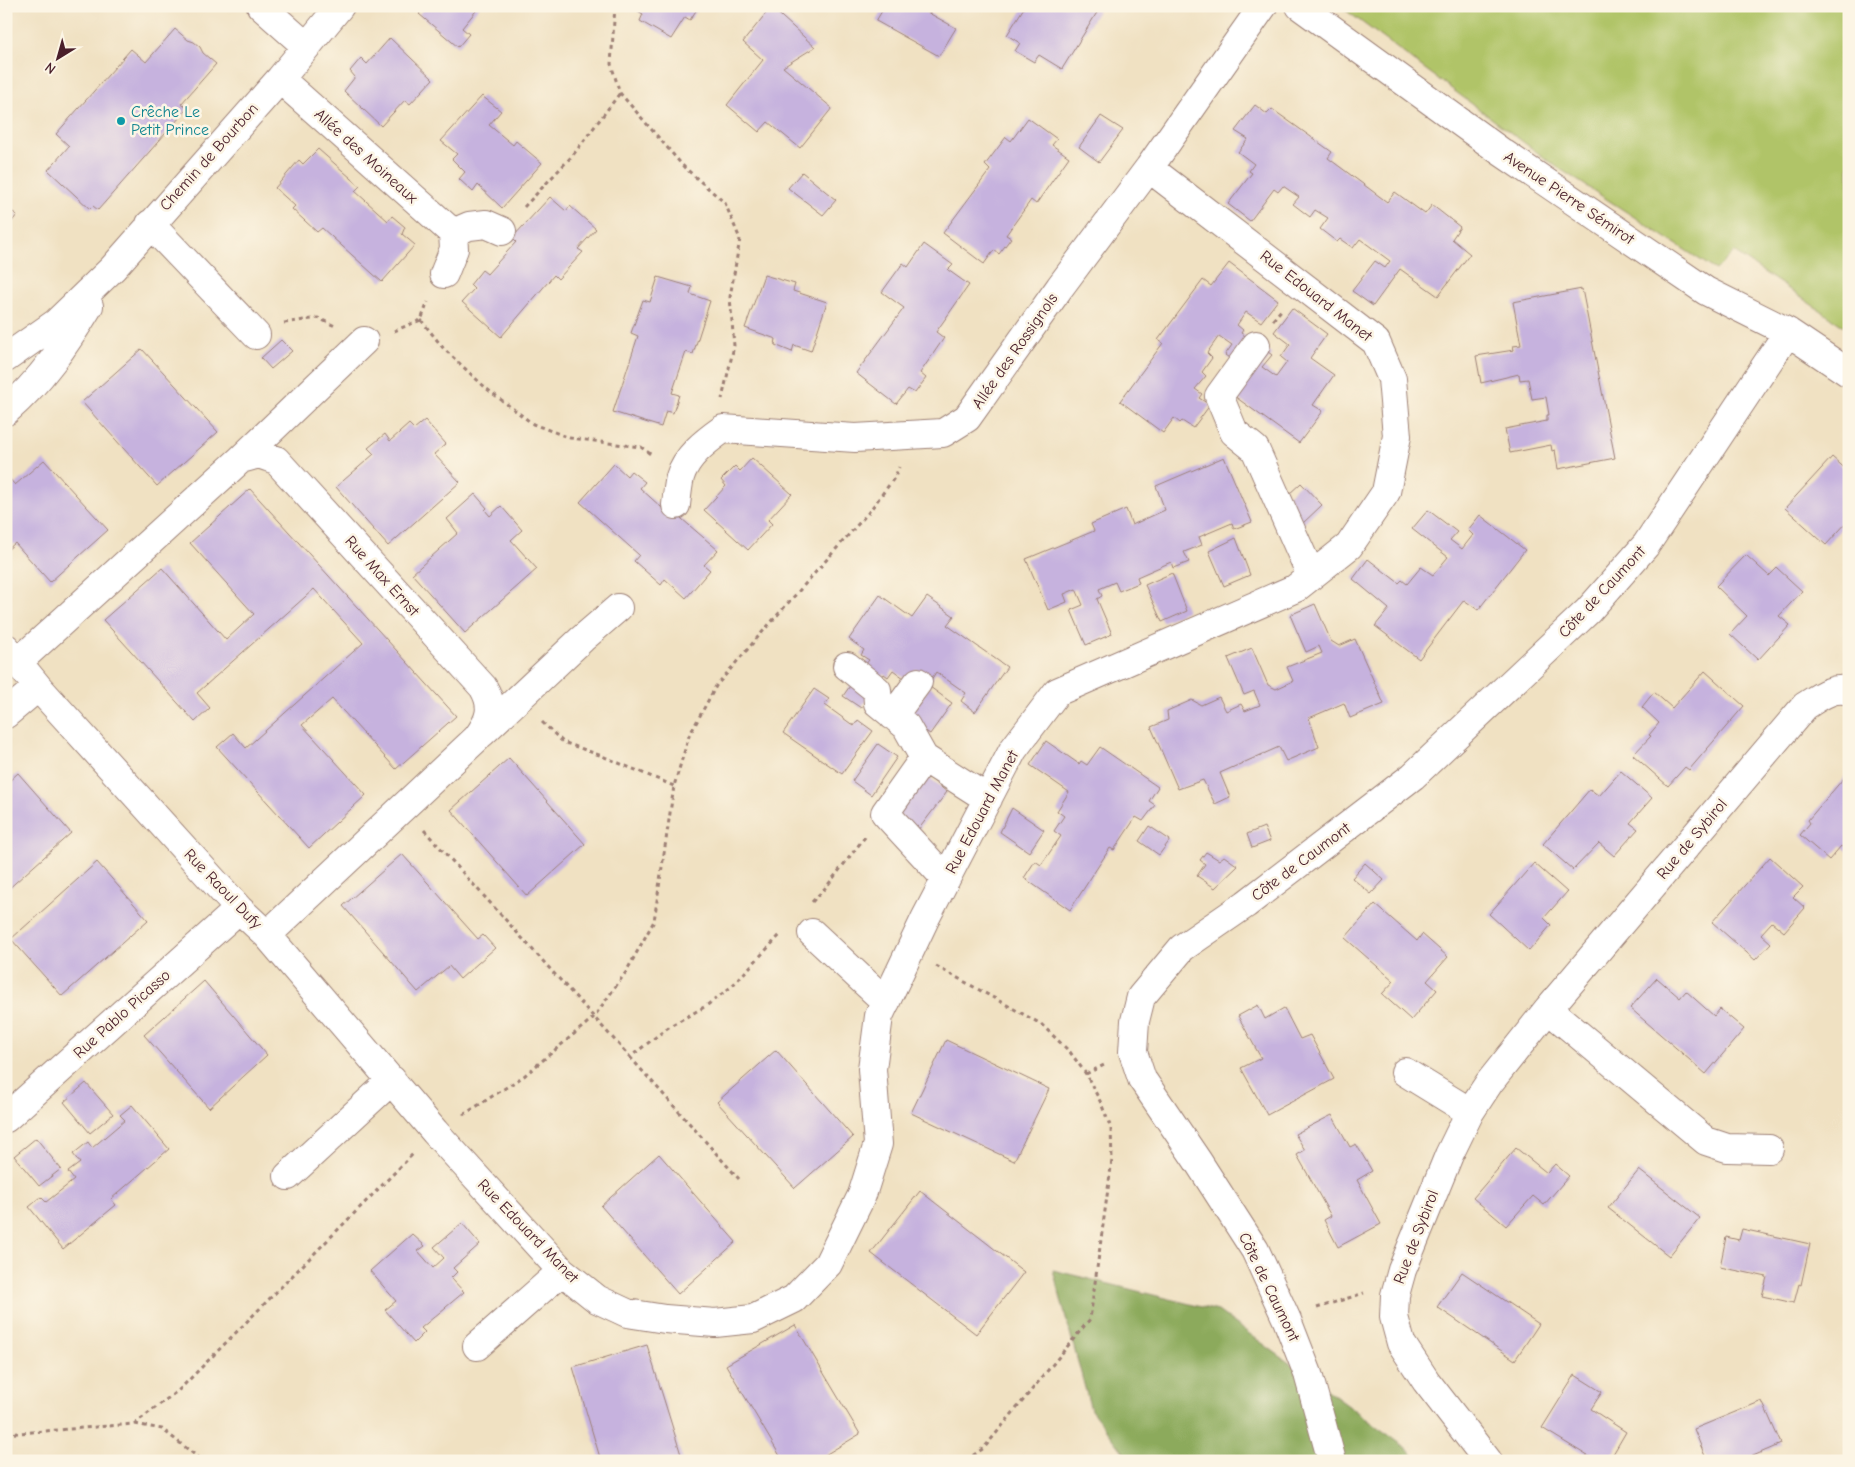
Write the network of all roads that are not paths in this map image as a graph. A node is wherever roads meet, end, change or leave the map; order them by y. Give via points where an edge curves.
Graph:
1 (261, 6) edge
2 (340, 6) edge
3 (1263, 6) edge
4 (1300, 6) edge
5 (306, 46) junction
6 (280, 79) junction
7 (1149, 168) junction
8 (150, 224) junction
9 (502, 231) road end
10 (453, 233) junction
11 (113, 268) junction
12 (444, 274) road end
13 (1788, 332) junction
14 (256, 335) road end
15 (364, 341) road end
16 (1256, 345) dead end
17 (6, 358) edge
18 (1849, 373) edge
19 (6, 411) edge
20 (241, 459) junction
21 (676, 505) dead end
22 (1312, 575) junction
23 (618, 608) dead end
24 (12, 655) edge
25 (847, 666) dead end
26 (918, 682) dead end
27 (38, 687) junction
28 (1849, 690) edge
29 (6, 714) edge
30 (893, 716) junction
31 (477, 738) junction
32 (924, 758) junction
33 (988, 799) junction
34 (946, 879) junction
35 (239, 909) junction
36 (267, 934) junction
37 (812, 934) dead end
38 (886, 1002) junction
39 (1548, 1009) junction
40 (1404, 1072) dead end
41 (392, 1080) junction
42 (1470, 1112) junction
43 (6, 1118) edge
44 (435, 1132) joint
45 (1769, 1149) dead end
46 (288, 1176) dead end
47 (562, 1271) junction
48 (477, 1346) dead end
49 (1332, 1461) edge
50 (1488, 1461) edge

1 - 5 street
2 - 5 street
3 - 7 street, Allée des Rossignols
4 - 13 street, Avenue Pierre Sémirot via 1500,151 1706,291
5 - 6 street, Chemin de Bourbon
6 - 8 street, Chemin de Bourbon
6 - 10 street, Allée des Moineaux
7 - 21 street, Allée des Rossignols via 967,418 943,432 855,438 723,429 705,441 687,463 680,477
7 - 22 street, Rue Edouard Manet via 1376,342 1392,379 1396,436 1386,492 1349,546
8 - 11 street, Chemin de Bourbon
8 - 14 street
9 - 10 street via 486,224 469,226
10 - 12 street via 454,249
11 - 17 street, Chemin de Bourbon via 56,323
11 - 19 street, Chemin de Bourbon via 71,336 40,377
13 - 18 street, Avenue Pierre Sémirot
13 - 49 street, Côte de Caumont via 1646,545 1588,611 1413,776 1246,904 1182,948 1141,997 1133,1052 1142,1079 1255,1250 1308,1374
15 - 20 street
16 - 22 street via 1219,396 1234,432 1255,449
20 - 24 street
20 - 31 street, Rue Max Ernst via 260,454 276,460 483,687 490,698 490,710 487,724
22 - 33 street, Rue Edouard Manet via 1296,588 1057,692 1014,750
23 - 31 street
24 - 27 street, Rue Raoul Dufy
25 - 30 street via 877,690 878,703
26 - 30 street
27 - 29 street
27 - 35 street, Rue Raoul Dufy
28 - 39 street, Rue de Sybirol via 1825,693 1805,706
30 - 32 street via 906,726
31 - 36 street, Rue Max Ernst
32 - 33 street
32 - 34 street via 885,813
33 - 34 street, Rue Edouard Manet
34 - 38 street, Rue Edouard Manet
35 - 36 street, Rue Raoul Dufy
35 - 43 street, Rue Pablo Picasso
36 - 41 street, Rue Raoul Dufy
37 - 38 street
38 - 47 street, Rue Edouard Manet via 879,1016 872,1069 878,1144 862,1195 828,1264 794,1299 753,1319 715,1324 665,1319 627,1313 597,1300
39 - 42 street, Rue de Sybirol via 1488,1084
39 - 45 street via 1706,1141 1727,1148
40 - 42 street
41 - 44 street, Rue Raoul Dufy
41 - 46 street
42 - 50 street, Rue de Sybirol via 1448,1155 1402,1270 1395,1296 1394,1317 1401,1343
44 - 47 street, Rue Edouard Manet
47 - 48 street

